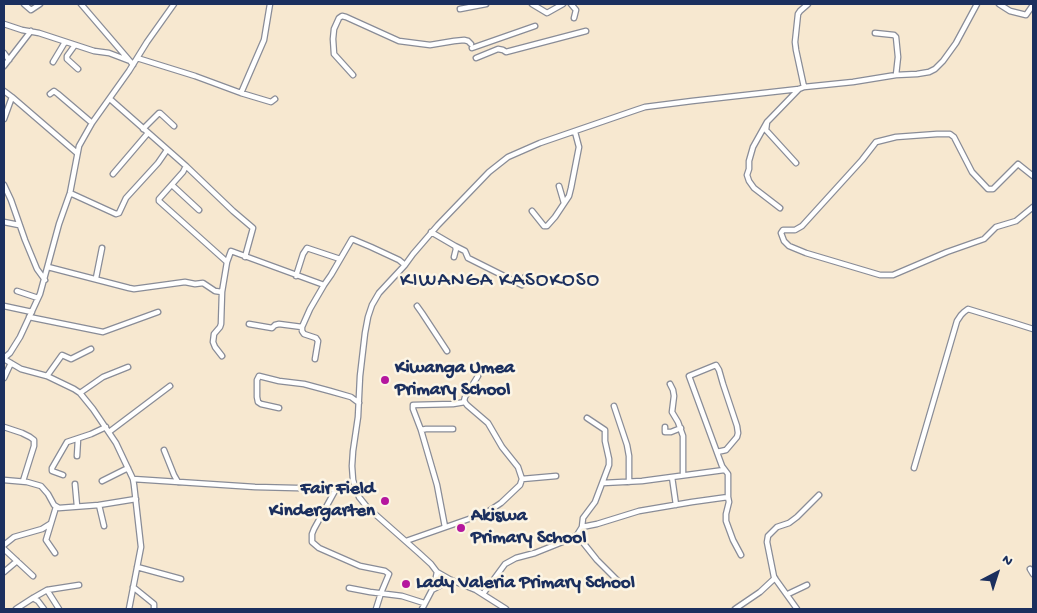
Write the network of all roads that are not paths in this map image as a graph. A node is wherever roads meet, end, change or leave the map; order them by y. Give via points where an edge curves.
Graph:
1 (24, 4) edge
2 (40, 4) edge
3 (81, 4) edge
4 (174, 4) edge
5 (270, 4) edge
6 (486, 4) edge
7 (532, 4) edge
8 (563, 4) edge
9 (571, 4) edge
10 (808, 4) edge
11 (977, 4) edge
12 (999, 4) edge
13 (1033, 5) edge
14 (460, 9) dead end
15 (574, 18) dead end
16 (4, 24) edge
17 (534, 26) dead end
18 (31, 31) junction
19 (586, 31) dead end
20 (875, 33) dead end
21 (66, 42) junction
22 (75, 45) junction
23 (4, 53) edge
24 (137, 58) junction
25 (476, 58) dead end
26 (9, 60) junction
27 (53, 62) dead end
28 (132, 63) junction
29 (4, 66) edge
30 (78, 69) dead end
31 (353, 75) dead end
32 (896, 75) junction
33 (801, 88) junction
34 (4, 91) edge
35 (241, 93) junction
36 (50, 94) dead end
37 (12, 97) junction
38 (110, 99) junction
39 (275, 99) dead end
40 (4, 119) edge
41 (767, 122) junction
42 (92, 123) junction
43 (174, 126) dead end
44 (143, 129) junction
45 (575, 132) junction
46 (148, 133) junction
47 (167, 150) junction
48 (77, 153) junction
49 (796, 163) dead end
50 (186, 166) junction
51 (113, 174) dead end
52 (1033, 176) edge
53 (4, 185) edge
54 (172, 185) junction
55 (559, 186) dead end
56 (70, 193) junction
57 (564, 203) junction
58 (1033, 207) edge
59 (780, 208) dead end
60 (199, 210) dead end
61 (532, 211) dead end
62 (4, 222) edge
63 (19, 225) junction
64 (431, 232) junction
65 (455, 246) junction
66 (102, 248) dead end
67 (454, 256) dead end
68 (245, 257) junction
69 (340, 259) junction
70 (227, 262) junction
71 (405, 265) junction
72 (48, 267) junction
73 (296, 276) junction
74 (526, 277) dead end
75 (96, 278) junction
76 (45, 280) junction
77 (324, 285) junction
78 (17, 291) dead end
79 (222, 292) junction
80 (38, 298) junction
81 (4, 306) edge
82 (417, 306) dead end
83 (32, 312) junction
84 (158, 312) dead end
85 (29, 317) junction
86 (248, 324) dead end
87 (302, 327) junction
88 (1033, 329) edge
89 (91, 349) dead end
90 (4, 350) edge
91 (447, 351) dead end
92 (222, 356) dead end
93 (5, 357) edge
94 (315, 359) dead end
95 (11, 363) junction
96 (128, 367) dead end
97 (47, 376) junction
98 (478, 376) dead end
99 (4, 378) edge
100 (670, 384) dead end
101 (170, 386) dead end
102 (80, 393) junction
103 (465, 402) junction
104 (359, 403) junction
105 (614, 406) dead end
106 (279, 408) dead end
107 (587, 418) dead end
108 (4, 427) edge
109 (106, 427) junction
110 (664, 427) dead end
111 (681, 428) junction
112 (453, 429) dead end
113 (421, 430) junction
114 (109, 432) junction
115 (78, 439) junction
116 (164, 450) dead end
117 (717, 452) junction
118 (77, 456) dead end
119 (128, 468) junction
120 (914, 468) dead end
121 (724, 470) junction
122 (62, 475) dead end
123 (684, 475) junction
124 (556, 476) dead end
125 (672, 477) junction
126 (133, 479) junction
127 (4, 480) edge
128 (522, 480) junction
129 (23, 481) junction
130 (102, 481) dead end
131 (178, 482) junction
132 (629, 482) junction
133 (603, 483) junction
134 (75, 484) dead end
135 (356, 489) junction
136 (336, 490) junction
137 (818, 495) dead end
138 (728, 498) junction
139 (136, 499) junction
140 (676, 504) junction
141 (99, 505) junction
142 (77, 506) junction
143 (56, 507) junction
144 (50, 524) junction
145 (104, 526) dead end
146 (445, 527) junction
147 (582, 527) junction
148 (577, 535) junction
149 (406, 541) junction
150 (4, 547) edge
151 (55, 553) dead end
152 (740, 554) dead end
153 (17, 561) junction
154 (137, 567) junction
155 (4, 572) edge
156 (437, 572) junction
157 (33, 576) dead end
158 (775, 578) junction
159 (181, 579) dead end
160 (450, 580) junction
161 (618, 581) dead end
162 (78, 585) dead end
163 (807, 585) dead end
164 (133, 587) junction
165 (349, 588) dead end
166 (47, 590) junction
167 (432, 590) junction
168 (381, 593) junction
169 (483, 594) junction
170 (788, 594) junction
171 (33, 598) junction
172 (424, 603) junction
173 (16, 609) edge
174 (44, 609) edge
175 (60, 609) edge
176 (128, 609) edge
177 (154, 609) edge
178 (376, 609) edge
179 (422, 609) edge
180 (506, 609) edge
181 (735, 609) edge
182 (797, 609) edge

1 - 2 street via 32,10
3 - 28 street
4 - 24 street
5 - 35 street via 264,40
6 - 14 street
7 - 8 street via 547,13
9 - 15 street via 576,10
10 - 33 street via 798,14 796,42
11 - 32 street via 939,66 929,72
12 - 13 street via 1026,15
16 - 18 street
17 - 31 street via 472,46 464,40 430,45 399,41 342,16 334,29 334,54
18 - 21 street
18 - 26 street
19 - 25 street via 506,52 498,49
20 - 32 street via 896,37
21 - 22 street
21 - 27 street
22 - 28 street via 109,53
22 - 30 street via 66,59
23 - 26 street
24 - 28 street
24 - 35 street
26 - 29 street
28 - 38 street
32 - 33 street
33 - 41 street
33 - 45 street via 645,107
34 - 37 street
35 - 39 street via 271,102
36 - 42 street via 58,94
37 - 40 street
37 - 48 street
38 - 42 street
38 - 44 street
41 - 49 street via 766,130
41 - 59 street via 753,147 747,175 754,188
42 - 48 street
43 - 44 street via 159,113
44 - 46 street
45 - 57 street via 579,147 572,188
45 - 64 street via 508,157
46 - 47 street
46 - 51 street
47 - 50 street
47 - 56 street via 119,213
48 - 56 street
50 - 54 street
50 - 68 street via 252,228
52 - 58 street via 1018,164 991,190 972,172 950,134 896,137 876,142 802,226 781,233 784,242 806,254 880,275 893,275 984,239 996,227 1016,221
53 - 63 street
54 - 60 street
54 - 70 street via 159,202
55 - 57 street
56 - 72 street
57 - 61 street via 547,226
62 - 63 street
63 - 76 street via 37,269
64 - 65 street
64 - 71 street
65 - 67 street
65 - 74 street via 465,251 468,258 522,285
66 - 75 street
68 - 70 street via 230,251
68 - 73 street
69 - 71 street via 352,239
69 - 73 street via 307,248
69 - 77 street
70 - 79 street
71 - 104 street via 372,305 360,376
72 - 75 street
72 - 76 street
73 - 77 street
75 - 79 street via 131,288 203,283
76 - 80 street
77 - 87 street
78 - 80 street
79 - 92 street via 221,324 213,342
80 - 83 street
81 - 83 street
82 - 91 street
83 - 85 street
84 - 85 street via 107,332
85 - 93 street via 20,337
86 - 87 street via 272,328 279,324
87 - 94 street via 304,334 318,341
88 - 120 street via 968,310 961,315
89 - 97 street via 71,359 62,355
90 - 93 street
93 - 95 street
95 - 97 street via 27,372
95 - 99 street
96 - 102 street via 102,378
97 - 102 street
98 - 103 street
100 - 111 street via 674,396 672,412
101 - 114 street
102 - 109 street
103 - 113 street via 413,406
103 - 128 street via 488,422 518,467
104 - 106 street via 330,390 259,376 258,402
104 - 135 street via 352,451
105 - 132 street via 627,445
107 - 133 street via 605,430 609,465
108 - 129 street via 34,440
109 - 114 street
109 - 115 street
110 - 111 street via 665,432
111 - 123 street
112 - 113 street
113 - 146 street
114 - 119 street
115 - 118 street
115 - 122 street via 67,442 52,468
116 - 131 street
117 - 117 street via 726,450 738,433 716,365 689,376
117 - 121 street
119 - 126 street
119 - 130 street
121 - 123 street
121 - 138 street via 728,474
123 - 125 street
124 - 128 street
125 - 132 street
125 - 140 street
126 - 131 street
126 - 139 street
127 - 129 street
128 - 146 street via 493,509
129 - 143 street via 41,486
131 - 136 street
132 - 133 street
133 - 147 street via 583,518
134 - 142 street
135 - 136 street
135 - 149 street via 367,507
136 - 168 street via 314,529 312,542 360,566 387,572
137 - 158 street via 797,517 777,527 768,536
138 - 140 street
138 - 152 street via 726,521
139 - 141 street
139 - 154 street via 141,547
140 - 147 street
141 - 142 street
141 - 145 street
142 - 143 street
143 - 144 street
144 - 150 street via 14,537
144 - 151 street via 46,540
146 - 149 street
147 - 148 street
148 - 161 street
148 - 169 street via 505,564
149 - 156 street
150 - 153 street
153 - 155 street
153 - 157 street
154 - 159 street
154 - 164 street
156 - 160 street
156 - 167 street
158 - 170 street
158 - 181 street
160 - 167 street
160 - 169 street
162 - 166 street
163 - 170 street
164 - 176 street
164 - 177 street via 154,604
165 - 168 street
166 - 171 street
166 - 175 street
167 - 172 street
168 - 172 street
168 - 178 street
169 - 180 street
170 - 182 street
171 - 173 street
171 - 174 street
172 - 179 street

